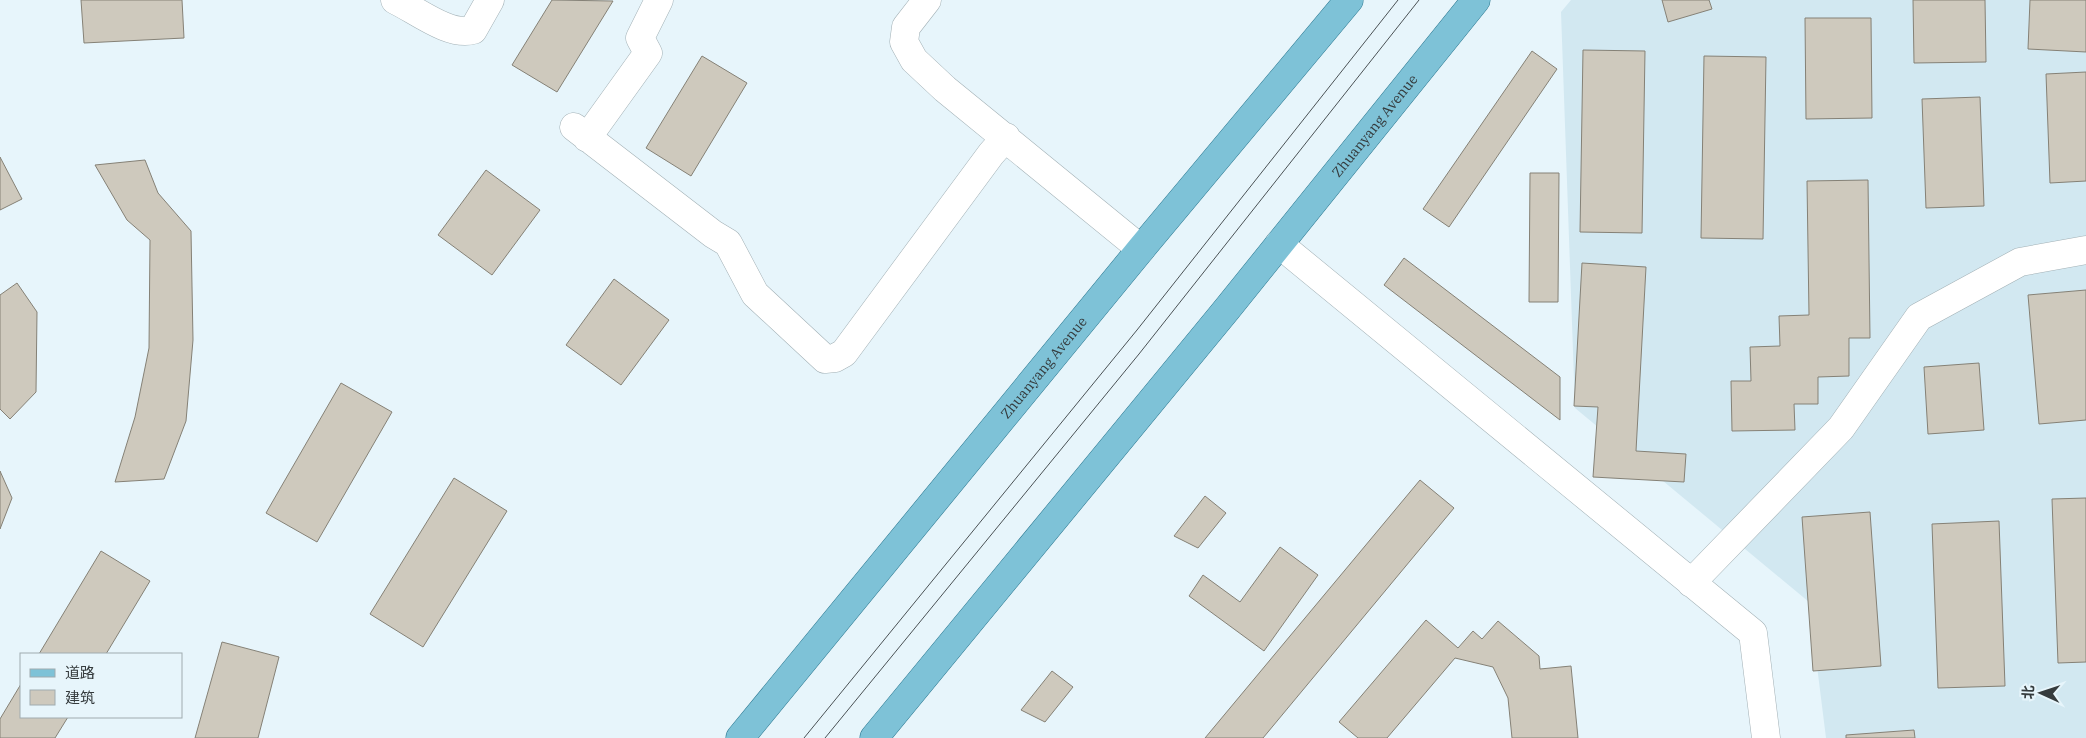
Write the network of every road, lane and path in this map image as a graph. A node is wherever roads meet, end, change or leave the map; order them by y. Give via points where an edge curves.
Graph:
1 (395, 0) edge
2 (490, 0) edge
3 (659, 0) edge
4 (927, 0) edge
5 (1348, 0) edge
6 (1476, 0) edge
7 (1006, 137) junction
8 (1279, 244) junction
9 (1141, 249) junction
10 (2086, 250) edge
11 (1691, 583) junction
12 (740, 738) edge
13 (874, 738) edge
14 (1766, 738) edge

1 - 2 street via 449,29 466,32 473,30
3 - 7 street via 640,38 648,53 581,132 728,243 756,294 825,359 844,353
4 - 7 street via 906,26 904,42 914,60
5 - 9 main road, Zhuanyang Avenue
6 - 8 main road, Zhuanyang Avenue
7 - 9 street
8 - 11 street
8 - 13 main road, Zhuanyang Avenue
9 - 12 main road, Zhuanyang Avenue
10 - 11 street via 2020,262 1919,316 1841,428
11 - 14 street via 1753,633

